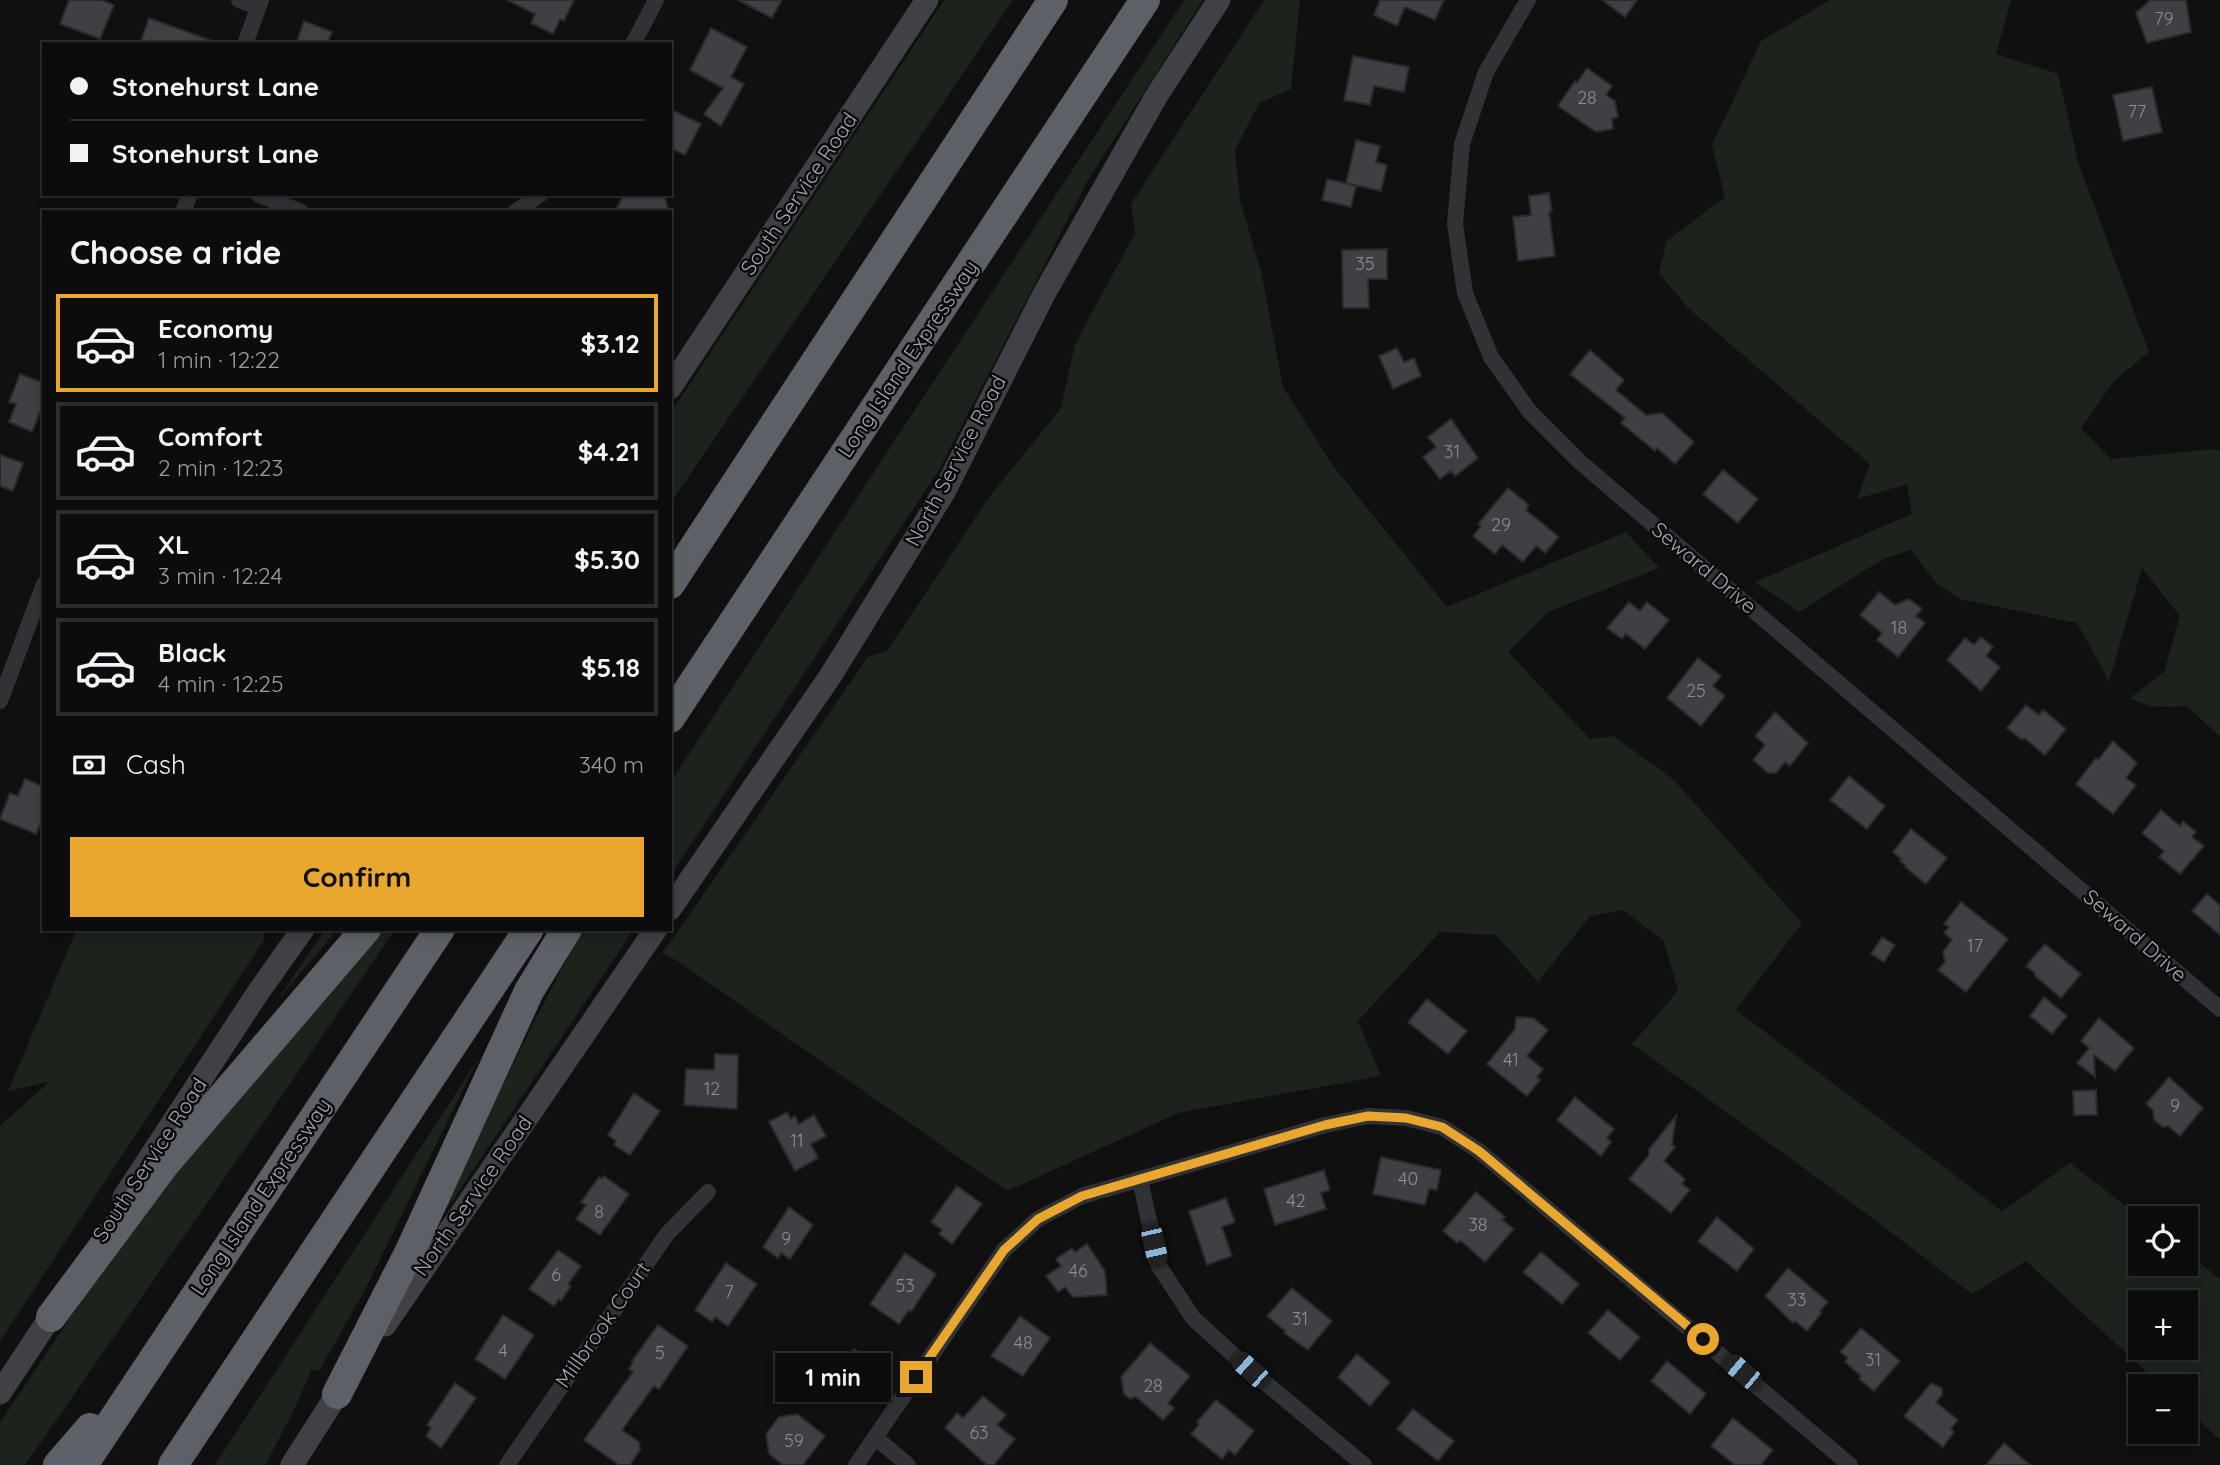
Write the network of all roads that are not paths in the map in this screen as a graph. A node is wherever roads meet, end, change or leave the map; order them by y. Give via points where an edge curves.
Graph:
1 (239, 0) edge
2 (656, 0) edge
3 (927, 0) edge
4 (1054, 0) edge
5 (1145, 0) edge
6 (1219, 0) edge
7 (1528, 0) edge
8 (260, 4) edge
9 (246, 42) edge
10 (634, 42) edge
11 (263, 196) edge
12 (538, 196) edge
13 (296, 210) edge
14 (518, 210) edge
15 (672, 385) edge
16 (680, 565) edge
17 (42, 589) edge
18 (0, 701) edge
19 (672, 715) edge
20 (672, 906) edge
21 (302, 931) edge
22 (364, 931) edge
23 (439, 931) edge
24 (528, 931) edge
25 (566, 931) edge
26 (655, 931) edge
27 (2220, 1009) edge
28 (1140, 1180) junction
29 (708, 1192) dead end
30 (51, 1317) junction
31 (164, 1343) junction
32 (223, 1388) junction
33 (0, 1393) edge
34 (337, 1394) junction
35 (875, 1437) junction
36 (58, 1465) edge
37 (83, 1465) edge
38 (173, 1465) edge
39 (181, 1465) edge
40 (292, 1465) edge
41 (507, 1465) edge
42 (856, 1465) edge
43 (908, 1465) edge
44 (1364, 1465) edge
45 (1850, 1465) edge

1 - 8 street
2 - 10 street
3 - 15 main road, South Service Road
4 - 16 highway
5 - 19 highway, Long Island Expressway
6 - 20 main road, North Service Road via 1157,95 1050,283 944,492 831,675
7 - 27 street, Seward Drive via 1486,72 1462,144 1455,224 1465,293 1491,358 1530,412 1580,462
8 - 9 street
11 - 13 street
12 - 14 street
17 - 18 street
21 - 30 main road, South Service Road via 124,1196
22 - 30 highway via 164,1165
23 - 31 highway, Long Island Expressway
24 - 32 highway
25 - 34 highway via 529,991 410,1251
26 - 34 main road, North Service Road
28 - 35 street via 1082,1196 1038,1219 1004,1250
28 - 44 street via 1159,1266 1193,1318
28 - 45 street via 1368,1116 1406,1118 1442,1127 1524,1187
29 - 41 street, Millbrook Court via 667,1234
30 - 33 main road, South Service Road
31 - 36 highway
31 - 37 highway, Long Island Expressway
32 - 38 highway
32 - 39 highway
34 - 40 main road, North Service Road
35 - 42 street
35 - 43 street

